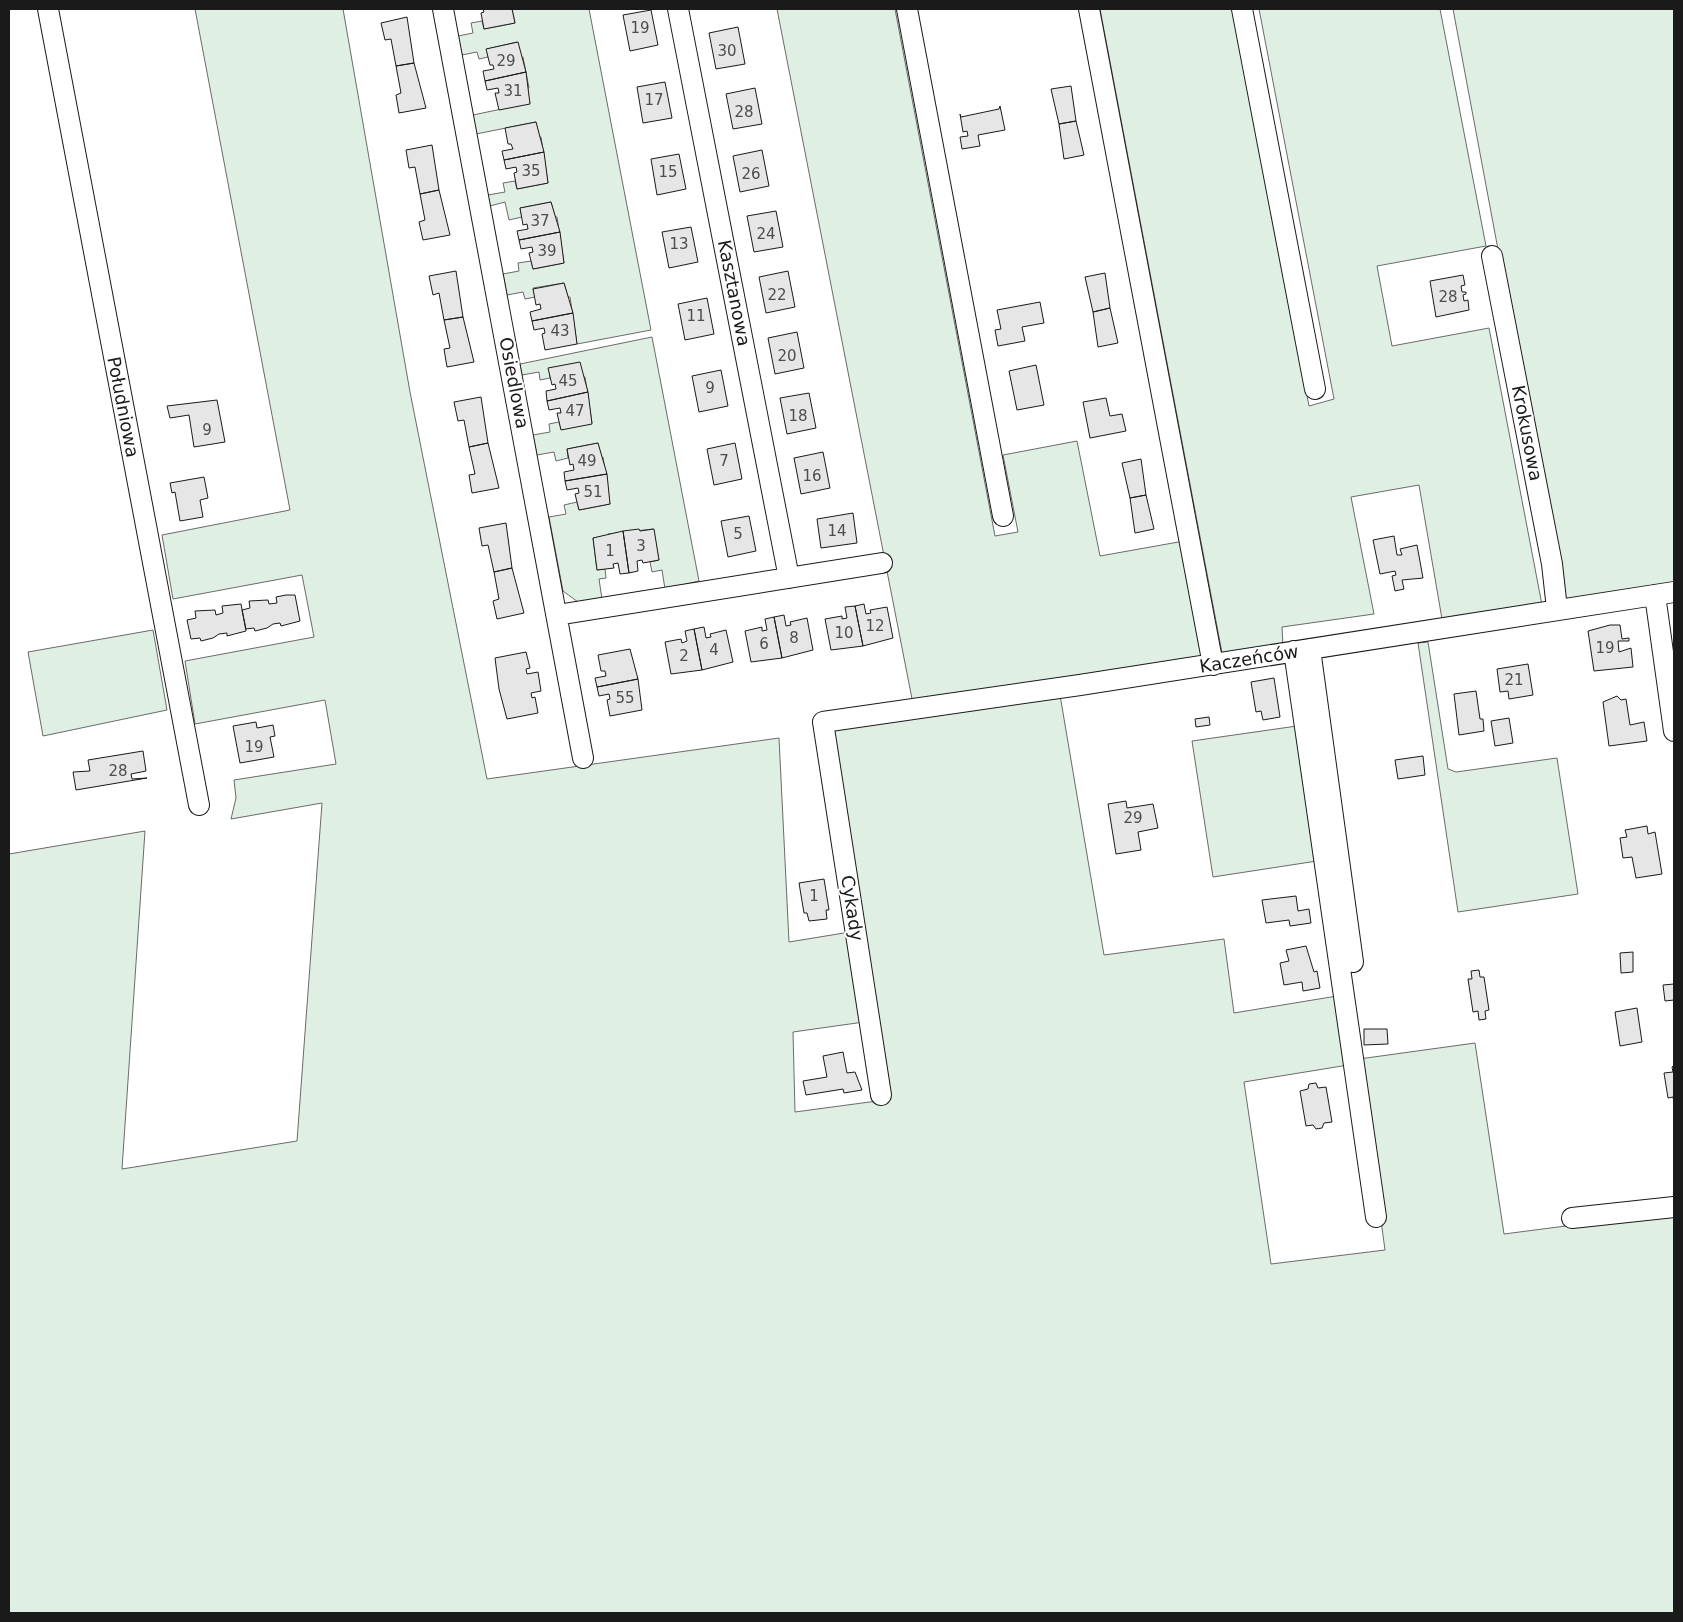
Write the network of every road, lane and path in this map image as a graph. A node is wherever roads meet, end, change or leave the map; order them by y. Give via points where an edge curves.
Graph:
1 (48, 9) edge
2 (443, 9) edge
3 (678, 9) edge
4 (907, 9) edge
5 (1089, 9) edge
6 (1242, 9) edge
7 (1492, 256) dead end
8 (1315, 389) dead end
9 (1003, 516) dead end
10 (882, 563) dead end
11 (790, 578) junction
12 (1665, 593) edge
13 (1557, 610) junction
14 (557, 616) junction
15 (1302, 650) junction
16 (1213, 665) junction
17 (823, 722) joint
18 (1674, 730) edge
19 (583, 758) dead end
20 (199, 805) dead end
21 (1353, 962) dead end
22 (882, 1095) dead end
23 (1674, 1206) edge
24 (1376, 1217) dead end
25 (1572, 1218) dead end

1 - 20 street, Południowa
2 - 14 street, Osiedlowa
3 - 11 street, Kasztanowa
4 - 9 street
5 - 16 street
6 - 8 street
7 - 13 street, Krokusowa via 1552,564
10 - 11 street
11 - 14 street
12 - 13 street, Kaczeńców
12 - 18 street
13 - 15 street, Kaczeńców
14 - 19 street, Osiedlowa
15 - 16 street, Kaczeńców
15 - 21 street
15 - 24 street
16 - 17 street, Kaczeńców
17 - 22 street, Cykady
23 - 25 street

